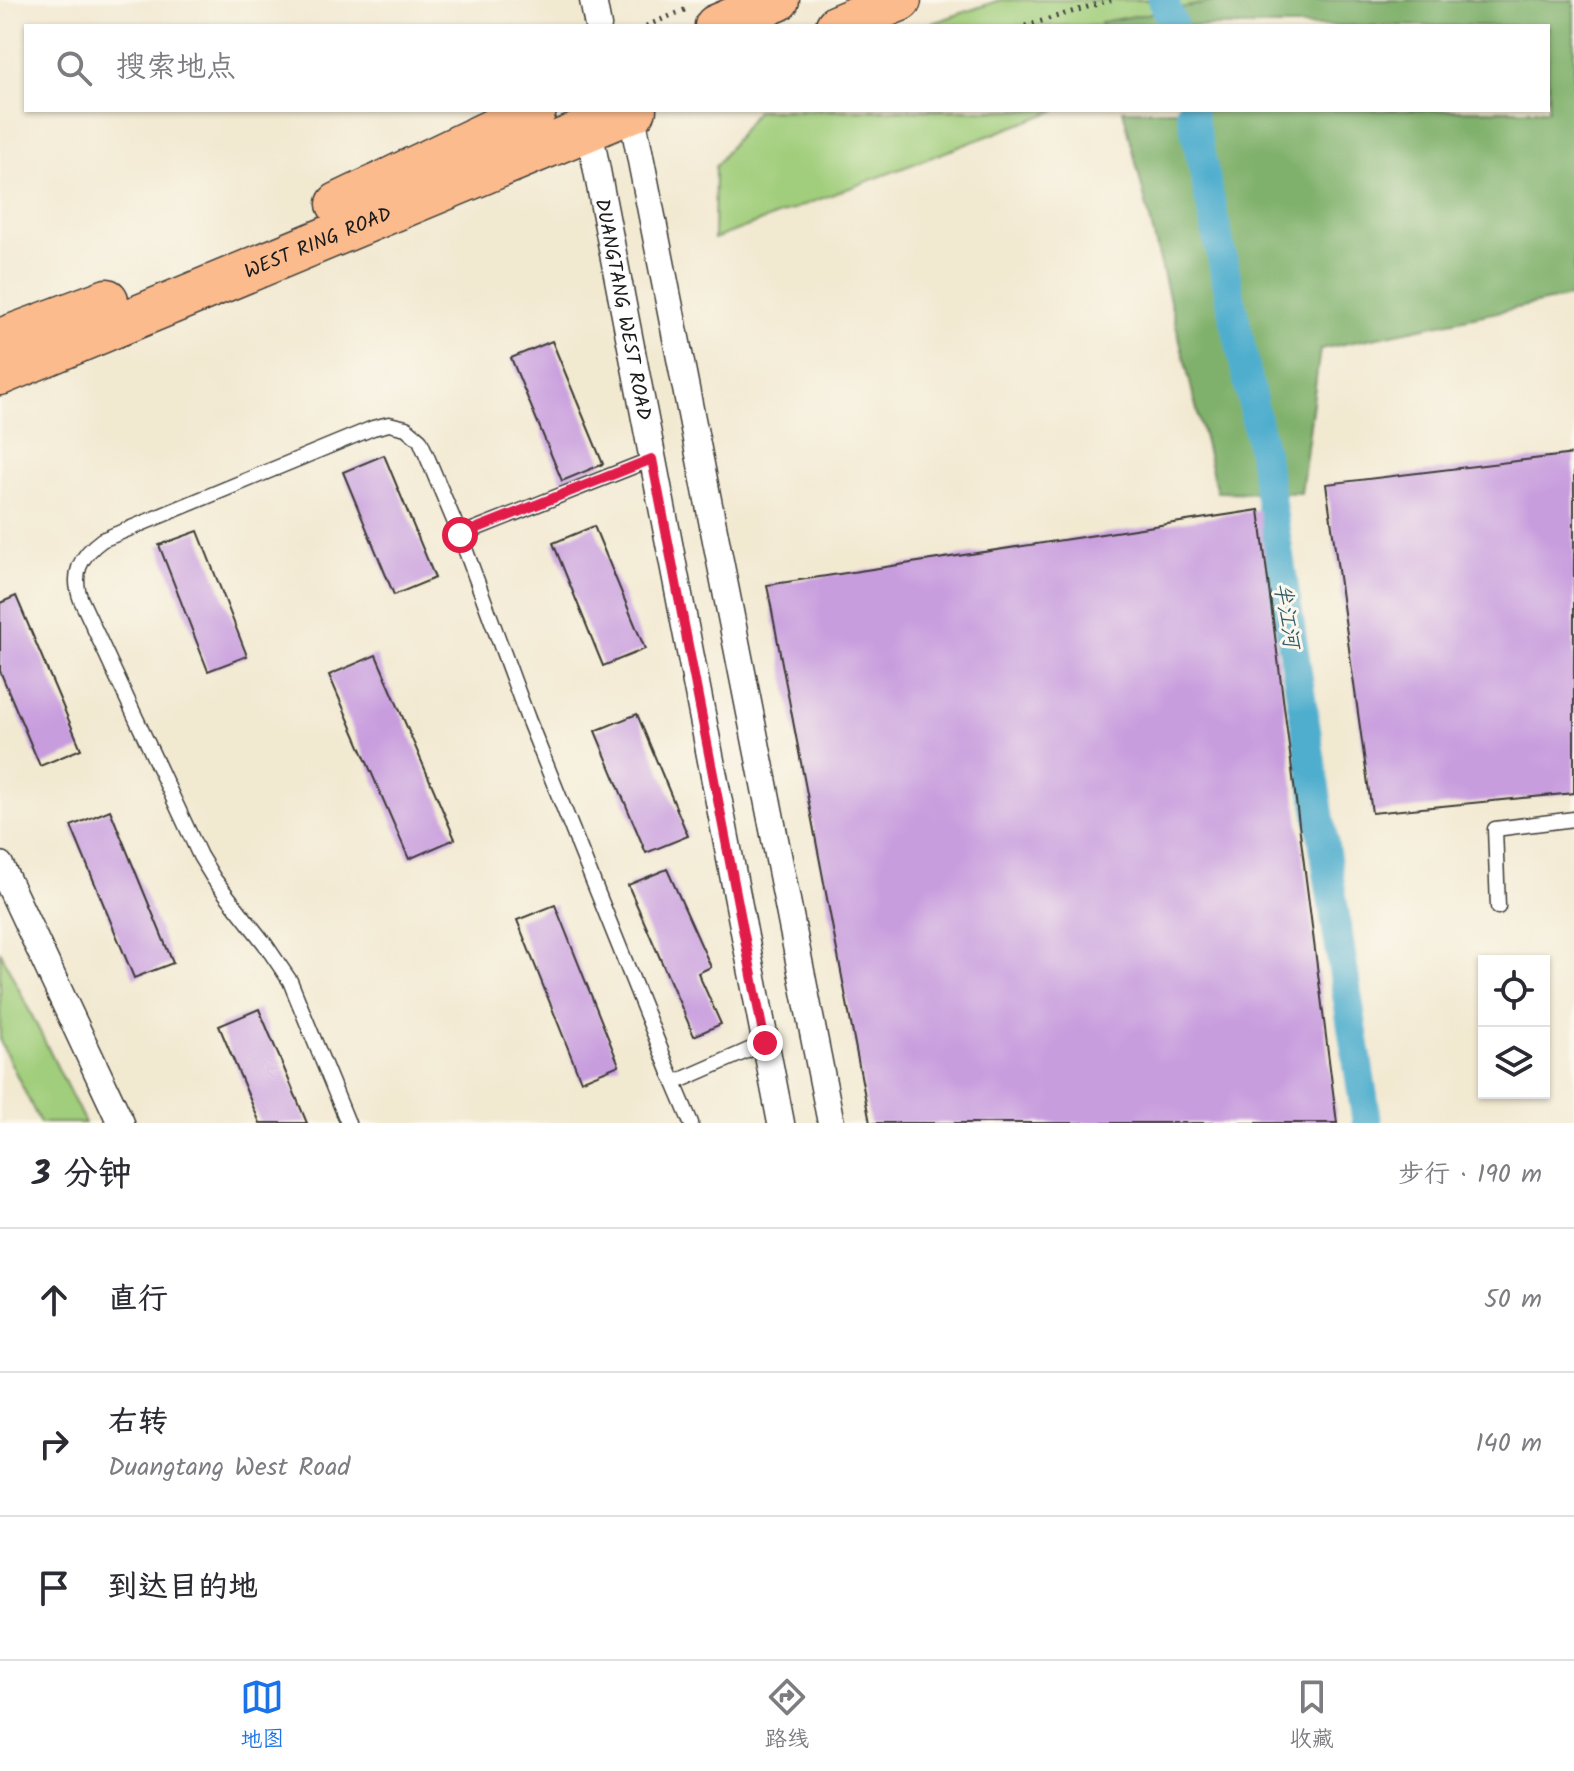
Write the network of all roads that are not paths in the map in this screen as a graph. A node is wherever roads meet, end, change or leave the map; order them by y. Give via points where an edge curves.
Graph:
1 (593, 0) edge
2 (778, 0) edge
3 (900, 0) edge
4 (706, 16) edge
5 (598, 24) edge
6 (842, 24) edge
7 (531, 112) edge
8 (625, 112) edge
9 (633, 112) edge
10 (592, 120) edge
11 (0, 340) edge
12 (0, 374) edge
13 (652, 459) junction
14 (460, 535) junction
15 (1574, 819) edge
16 (0, 865) edge
17 (1498, 907) dead end
18 (765, 1043) junction
19 (674, 1083) junction
20 (121, 1123) edge
21 (348, 1123) edge
22 (691, 1123) edge
23 (781, 1123) edge
24 (831, 1123) edge

1 - 5 street
2 - 4 main road
3 - 6 main road
7 - 11 main road, WEST RING ROAD via 263,240
8 - 10 main road, WEST RING ROAD
9 - 24 street
10 - 12 main road, WEST RING ROAD
10 - 13 street, DUANGTANG WEST ROAD
13 - 14 lane
13 - 18 street, DUANGTANG WEST ROAD
14 - 19 lane
14 - 21 lane via 420,440 406,428 389,424 102,540 77,568 81,600 200,856 290,981
15 - 17 lane via 1495,829
16 - 20 street
18 - 19 lane
18 - 23 street, DUANGTANG WEST ROAD
19 - 22 lane

